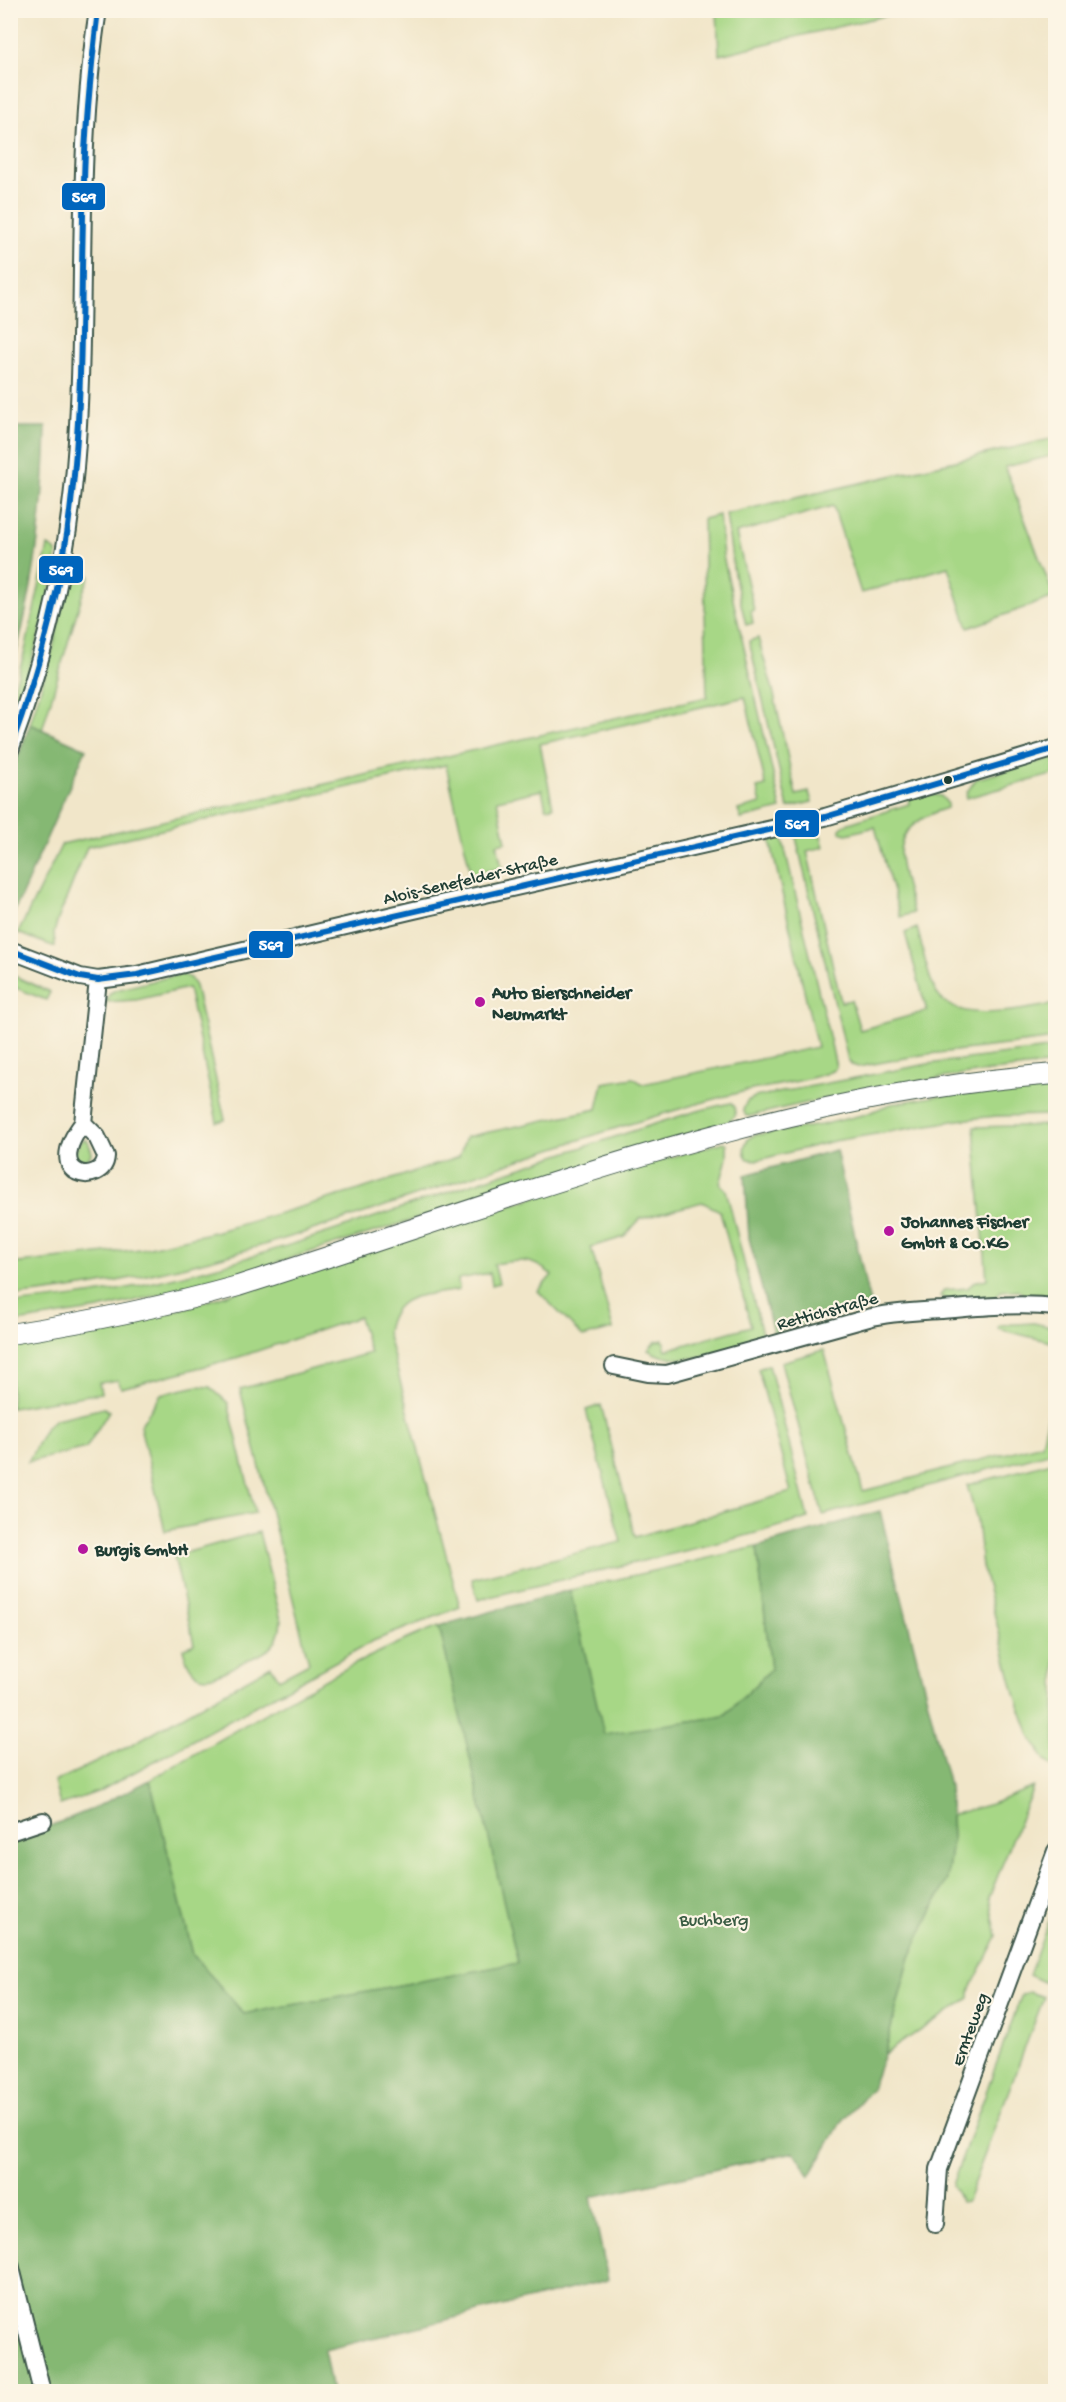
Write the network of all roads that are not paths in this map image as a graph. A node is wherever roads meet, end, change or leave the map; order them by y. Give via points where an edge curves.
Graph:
1 (98, 10) edge
2 (1056, 748) edge
3 (10, 750) edge
4 (10, 950) edge
5 (98, 980) junction
6 (1056, 1074) edge
7 (83, 1123) dead end
8 (1056, 1307) edge
9 (10, 1334) edge
10 (614, 1366) dead end
11 (43, 1821) dead end
12 (10, 1832) edge
13 (1056, 1851) edge
14 (935, 2224) dead end
15 (10, 2264) edge
16 (42, 2391) edge

1 - 3 street via 87,115 80,399 71,510 53,613
2 - 5 street, Alois-Senefelder-Straße via 789,826 194,963
4 - 5 street, Alois-Senefelder-Straße
5 - 7 street
6 - 9 main road via 926,1089 743,1128 663,1149 219,1291
8 - 10 street, Rettichstraße via 988,1306 894,1313 667,1374
11 - 12 street
13 - 14 street, Ernteweg via 939,2169
15 - 16 street

